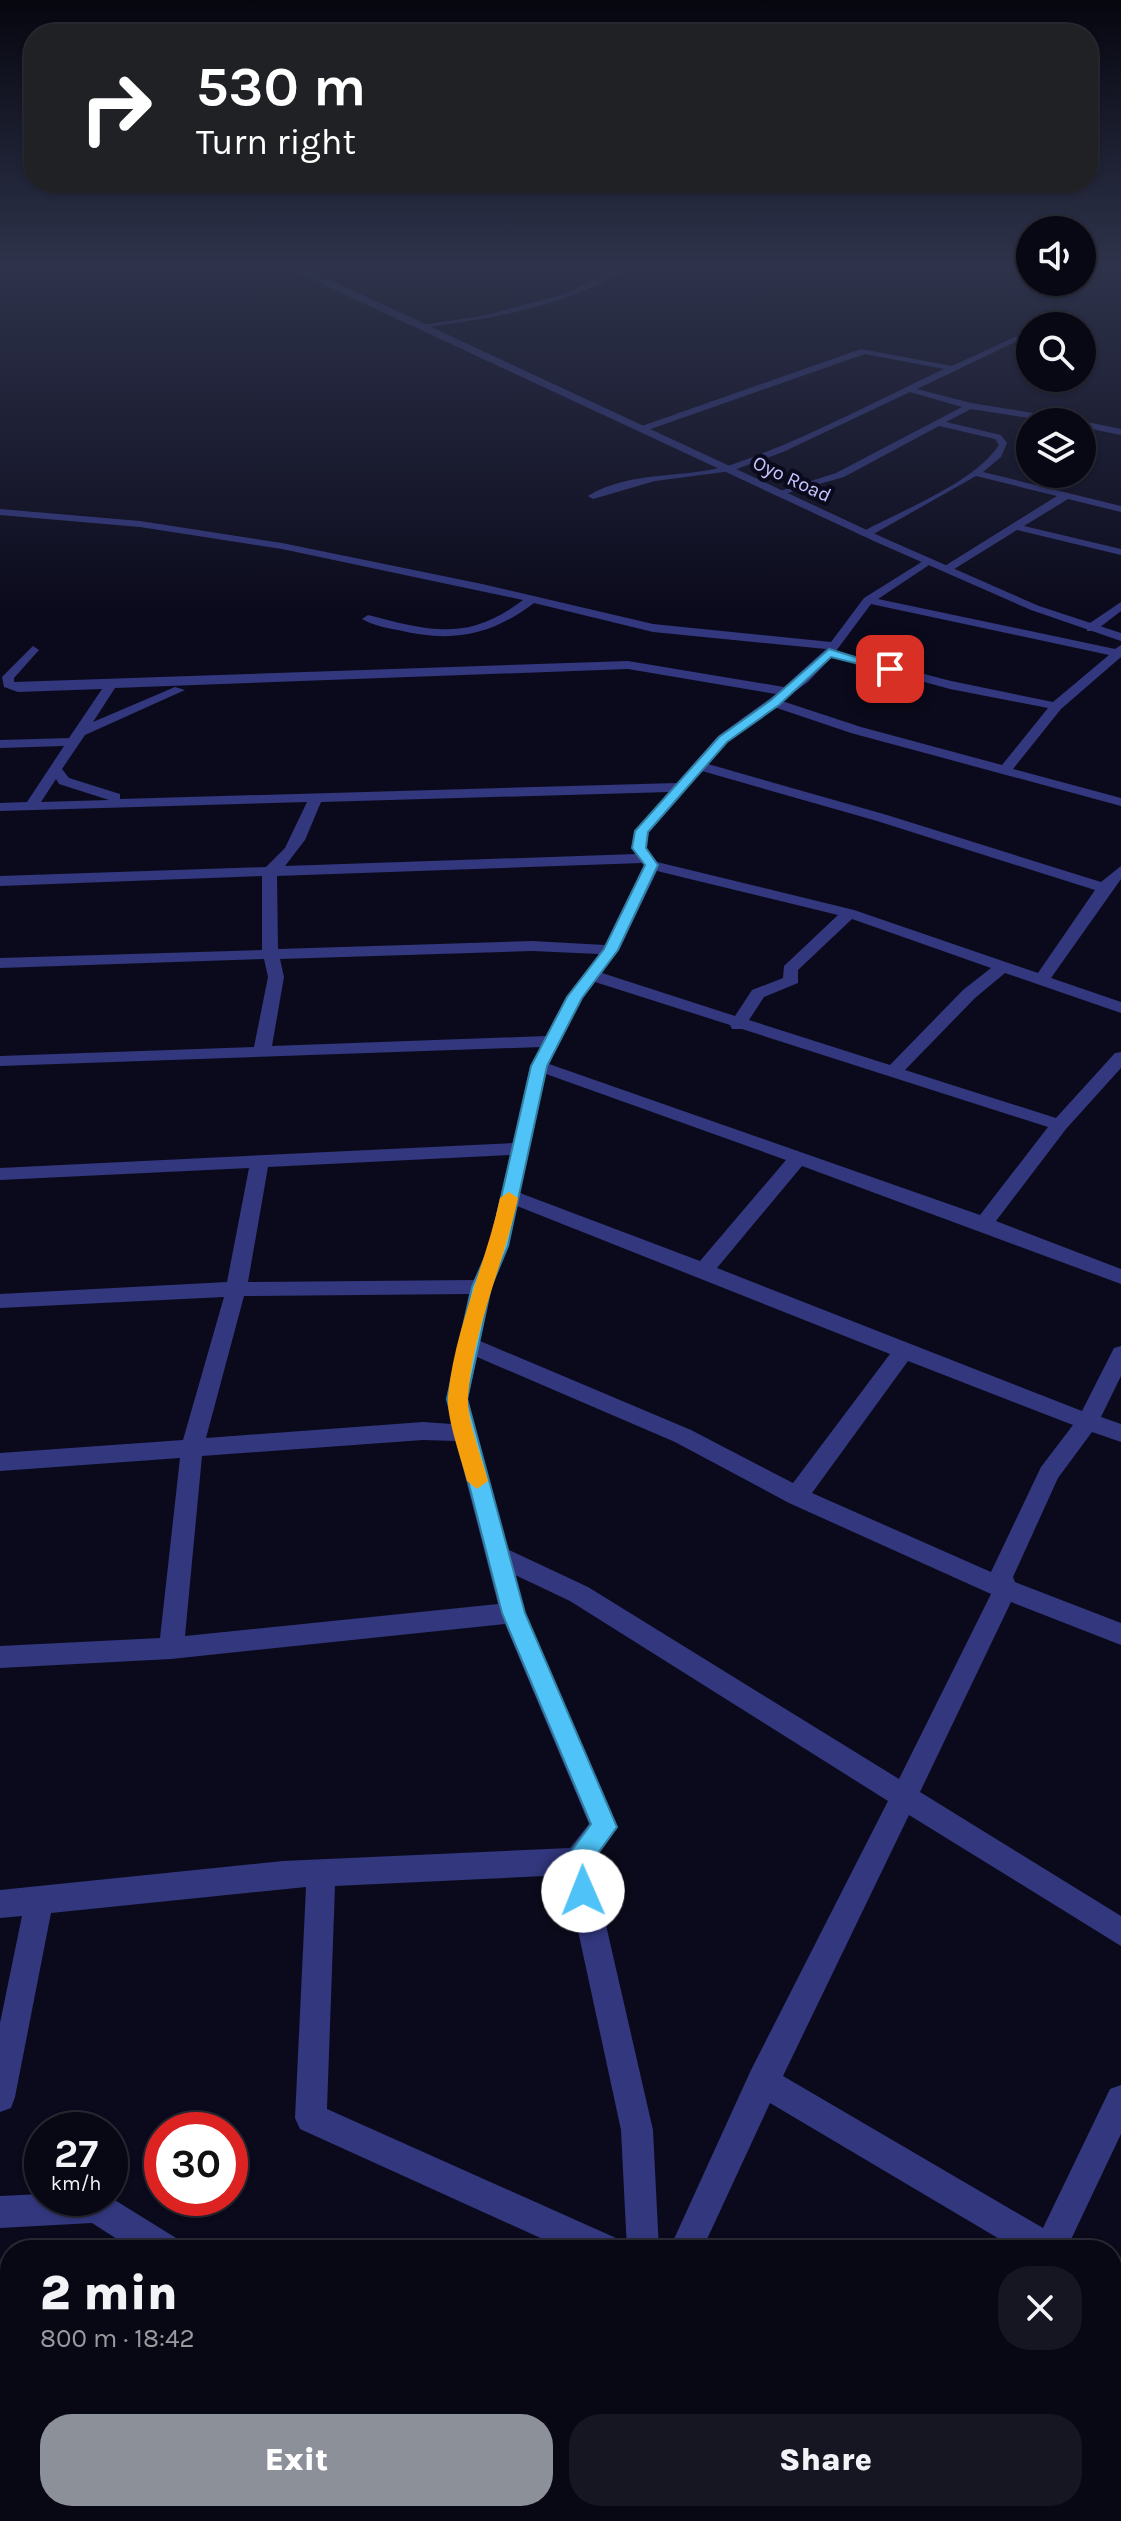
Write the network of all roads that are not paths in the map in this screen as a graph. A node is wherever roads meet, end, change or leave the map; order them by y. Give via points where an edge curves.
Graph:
1 (536, 380) edge
2 (782, 380) edge
3 (930, 380) edge
4 (908, 389) junction
5 (970, 406) junction
6 (1016, 413) edge
7 (941, 424) junction
8 (1096, 427) edge
9 (642, 429) junction
10 (1121, 432) edge
11 (728, 469) junction
12 (976, 473) junction
13 (781, 494) junction
14 (593, 496) dead end
15 (1065, 496) junction
16 (1121, 509) edge
17 (0, 512) edge
18 (1016, 527) junction
19 (866, 534) junction
20 (1121, 552) edge
21 (937, 565) junction
22 (532, 599) junction
23 (868, 600) junction
24 (1121, 605) edge
25 (368, 619) dead end
26 (1091, 628) junction
27 (1121, 637) edge
28 (33, 650) dead end
29 (832, 650) junction
30 (1119, 651) edge
31 (204, 681) junction
32 (111, 685) junction
33 (782, 697) junction
34 (1056, 706) junction
35 (76, 737) junction
36 (0, 744) edge
37 (700, 766) junction
38 (56, 770) junction
39 (1005, 770) junction
40 (681, 787) junction
41 (315, 800) junction
42 (1121, 802) edge
43 (146, 803) junction
44 (31, 806) junction
45 (0, 807) edge
46 (648, 862) junction
47 (1121, 870) edge
48 (270, 871) junction
49 (0, 881) edge
50 (1104, 888) junction
51 (849, 913) junction
52 (611, 950) junction
53 (273, 955) junction
54 (0, 963) edge
55 (1004, 965) junction
56 (590, 975) junction
57 (1041, 981) junction
58 (1121, 1008) edge
59 (738, 1025) junction
60 (552, 1041) junction
61 (262, 1052) junction
62 (1121, 1057) edge
63 (0, 1061) edge
64 (539, 1066) junction
65 (892, 1073) junction
66 (1060, 1125) junction
67 (519, 1149) junction
68 (798, 1159) junction
69 (260, 1162) junction
70 (0, 1174) edge
71 (509, 1196) junction
72 (984, 1224) junction
73 (704, 1270) junction
74 (1121, 1277) edge
75 (481, 1287) junction
76 (236, 1289) junction
77 (0, 1301) edge
78 (471, 1346) junction
79 (904, 1350) junction
80 (1121, 1354) edge
81 (1088, 1421) junction
82 (463, 1433) junction
83 (1121, 1433) edge
84 (192, 1448) junction
85 (0, 1462) edge
86 (797, 1496) junction
87 (495, 1554) junction
88 (1005, 1589) junction
89 (513, 1613) junction
90 (1121, 1634) edge
91 (171, 1648) junction
92 (0, 1657) edge
93 (906, 1797) junction
94 (577, 1861) junction
95 (321, 1874) junction
96 (39, 1902) junction
97 (0, 1904) edge
98 (1121, 1932) edge
99 (762, 2081) junction
100 (0, 2097) edge
101 (1121, 2100) edge
102 (0, 2212) edge
103 (148, 2240) edge
104 (582, 2240) edge
105 (642, 2240) edge
106 (690, 2240) edge
107 (1032, 2240) edge
108 (1054, 2240) edge

1 - 9 street, Oyo Road
2 - 9 street
3 - 4 street
4 - 5 street
4 - 11 street via 833,428
5 - 6 street
5 - 7 street
7 - 12 street via 1001,439 1001,454
7 - 13 street via 840,475
8 - 10 street
9 - 11 street, Oyo Road
11 - 13 street, Oyo Road
11 - 14 street via 654,478
12 - 15 street
12 - 19 street
13 - 19 street, Oyo Road
15 - 16 street
15 - 18 street
17 - 22 street via 140,524 282,546
18 - 20 street
18 - 21 street
19 - 21 street, Oyo Road
21 - 23 street
21 - 26 street, Oyo Road
22 - 25 street via 501,621 458,637
22 - 29 street via 653,628
23 - 29 street
23 - 30 street
24 - 26 street
26 - 27 street, Oyo Road
28 - 32 street via 8,677 8,684
29 - 33 street
29 - 34 street via 950,685
30 - 34 street
31 - 32 street
31 - 33 street via 628,665
31 - 35 street
32 - 35 street
33 - 37 street via 723,739
33 - 39 street via 856,730
34 - 39 street
35 - 36 street
35 - 38 street
37 - 40 street
37 - 50 street
38 - 43 street via 78,787
38 - 44 street
39 - 42 street
40 - 41 street
40 - 46 street via 642,831 639,848
41 - 43 street
41 - 48 street via 284,863
43 - 44 street
44 - 45 street
46 - 48 street
46 - 51 street
46 - 52 street
47 - 50 street
48 - 49 street
48 - 53 street
50 - 57 street
51 - 55 street
51 - 59 street via 790,969 792,980 758,994
52 - 53 street via 532,946
52 - 56 street
53 - 54 street
53 - 61 street via 273,1001
55 - 57 street
55 - 65 street
56 - 59 street
56 - 60 street
57 - 58 street
59 - 65 street
60 - 61 street
60 - 64 street
61 - 63 street
62 - 66 street
64 - 67 street
64 - 68 street
65 - 66 street
66 - 72 street
67 - 69 street
67 - 71 street
68 - 72 street
68 - 73 street
69 - 70 street
69 - 76 street
71 - 73 street
71 - 75 street via 499,1246
72 - 74 street
73 - 79 street
75 - 76 street
75 - 78 street
76 - 77 street
76 - 84 street
78 - 82 street via 457,1399
78 - 86 street via 683,1436
79 - 81 street
79 - 86 street
80 - 81 street
81 - 83 street
81 - 88 street via 1049,1473 1001,1577
82 - 84 street via 423,1431
82 - 87 street
84 - 85 street
84 - 91 street
86 - 88 street
87 - 89 street
87 - 93 street via 579,1594
88 - 90 street
88 - 93 street
89 - 91 street
89 - 94 street via 604,1827
91 - 92 street
93 - 98 street
93 - 99 street
94 - 95 street
94 - 105 street via 637,2130
95 - 96 street
95 - 104 street via 311,2118
96 - 97 street
96 - 100 street
99 - 106 street
99 - 107 street
101 - 108 street
102 - 103 street via 96,2207

